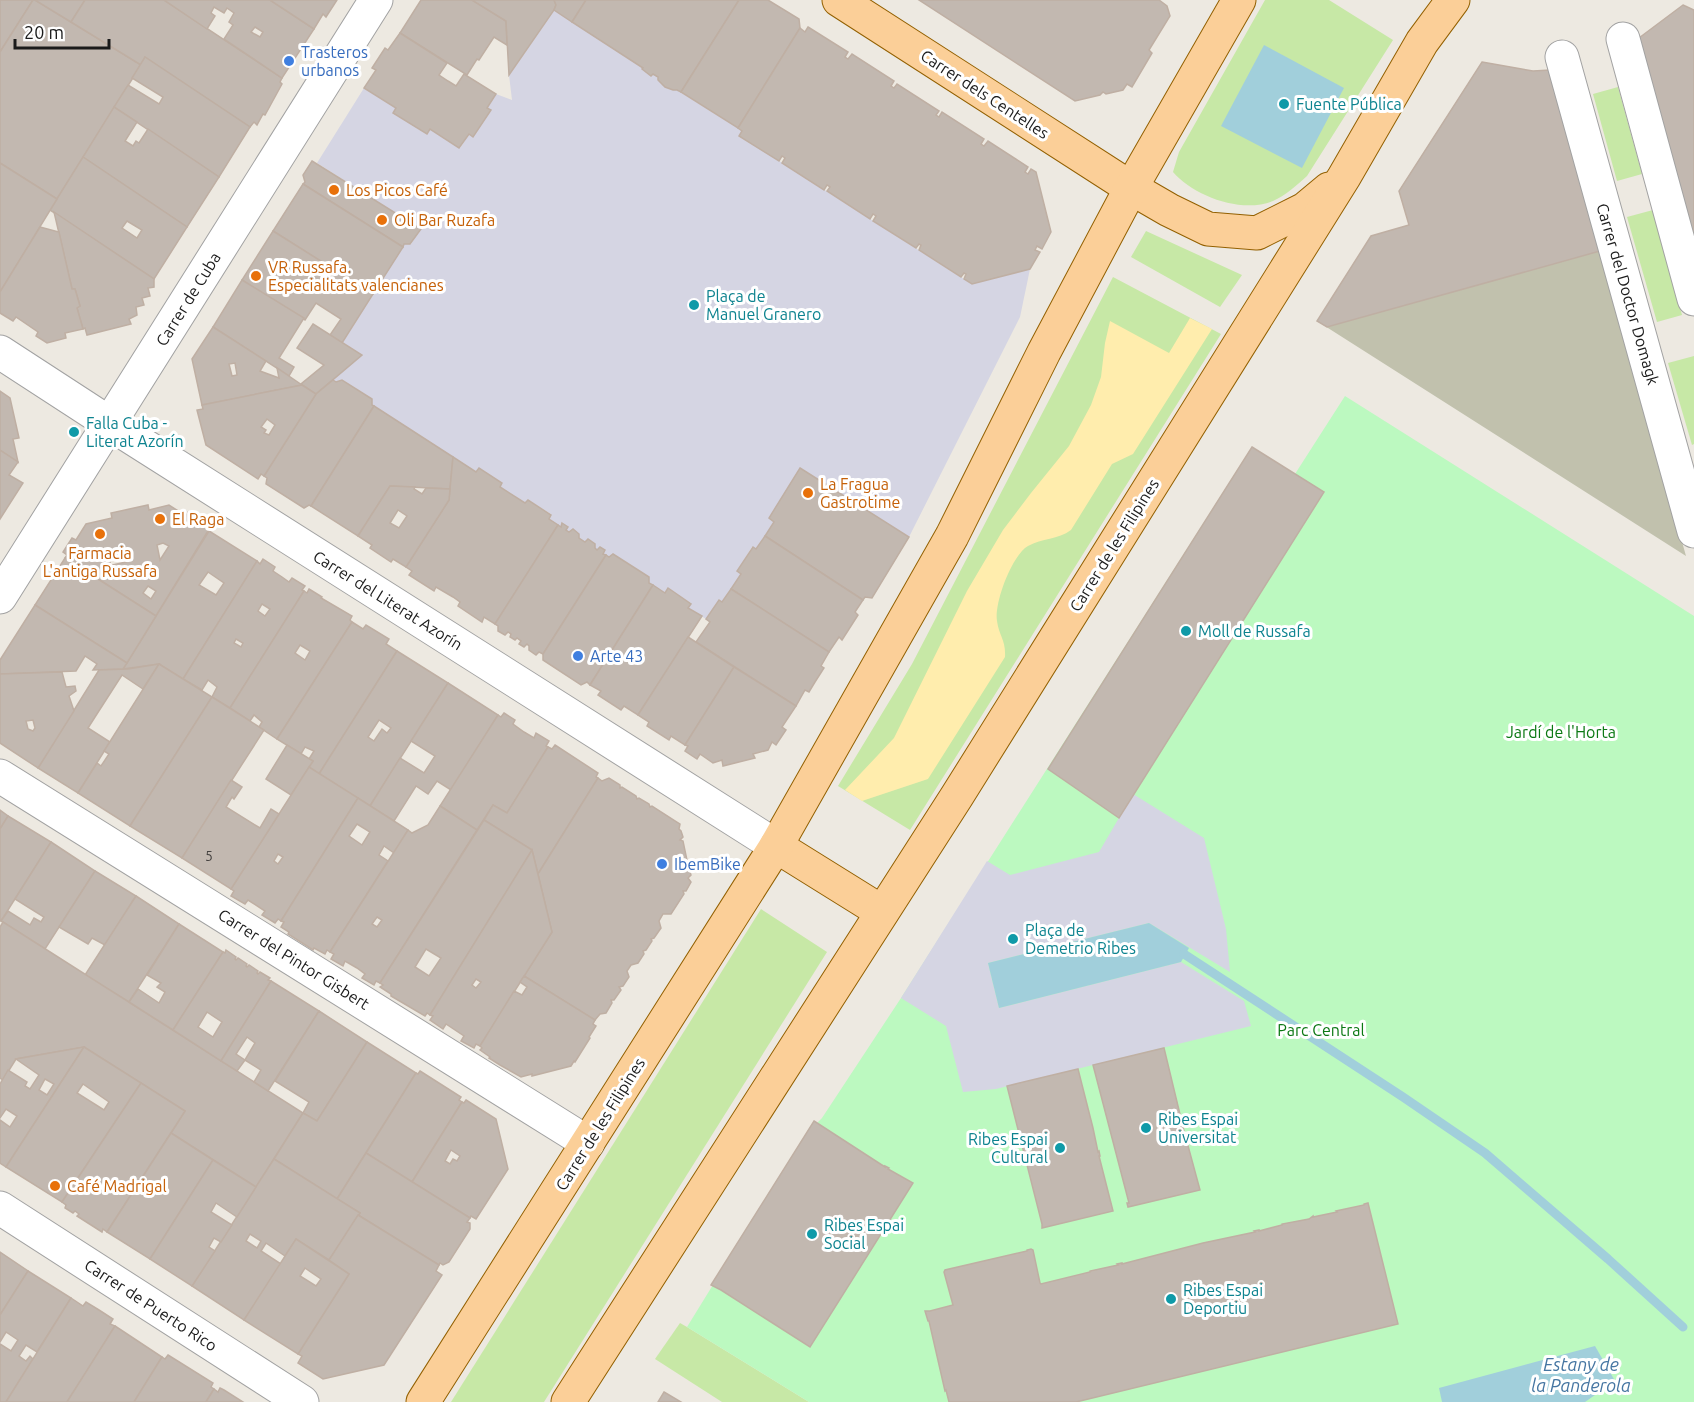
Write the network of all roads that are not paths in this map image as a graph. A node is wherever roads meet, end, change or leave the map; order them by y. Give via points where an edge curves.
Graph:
1 (376, 0) edge
2 (839, 0) edge
3 (1239, 0) edge
4 (1453, 0) edge
5 (1623, 39) dead end
6 (1562, 57) dead end
7 (1344, 177) junction
8 (1131, 188) junction
9 (1694, 299) edge
10 (0, 352) edge
11 (110, 424) junction
12 (1694, 531) edge
13 (0, 597) edge
14 (0, 776) edge
15 (776, 846) junction
16 (882, 912) junction
17 (588, 1143) junction
18 (0, 1208) edge
19 (302, 1402) edge
20 (423, 1402) edge
21 (568, 1402) edge

1 - 11 street, Carrer de Cuba
2 - 8 main road, Carrer dels Centelles
3 - 8 main road, Carrer de les Filipines
4 - 7 main road, Carrer de les Filipines via 1422,42
5 - 9 street
6 - 12 street, Carrer del Doctor Domagk
7 - 8 main road, Carrer de les Filipines via 1305,209 1257,232 1208,229
7 - 16 main road, Carrer de les Filipines
8 - 15 main road, Carrer de les Filipines via 952,536
10 - 11 street, Carrer del Literat Azorín
11 - 13 street, Carrer de Cuba
11 - 15 street, Carrer del Literat Azorín
14 - 17 street, Carrer del Pintor Gisbert
15 - 16 main road
15 - 17 main road, Carrer de les Filipines
16 - 21 main road, Carrer de les Filipines
17 - 20 main road, Carrer de les Filipines
18 - 19 street, Carrer de Puerto Rico

